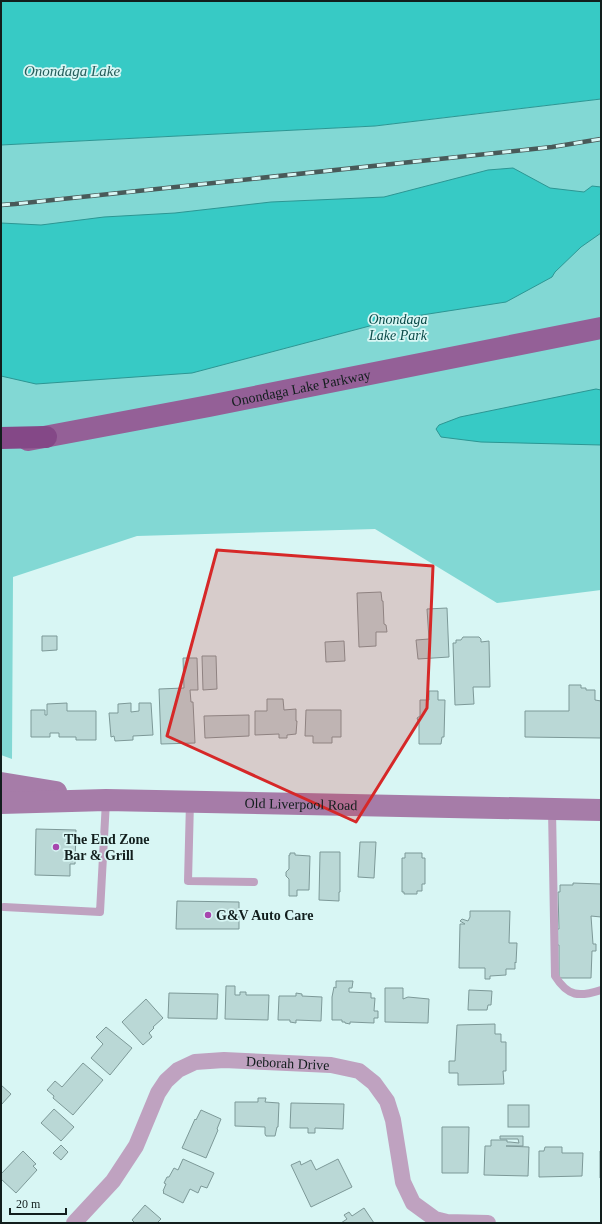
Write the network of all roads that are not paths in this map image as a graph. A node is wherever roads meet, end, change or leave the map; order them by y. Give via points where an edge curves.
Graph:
1 (601, 328) edge
2 (46, 437) junction
3 (1, 438) edge
4 (1, 444) edge
5 (1, 783) edge
6 (106, 800) junction
7 (190, 801) junction
8 (1, 803) edge
9 (552, 809) junction
10 (601, 810) edge
11 (254, 882) dead end
12 (4, 907) dead end
13 (601, 990) edge
14 (74, 1223) edge
15 (488, 1223) edge

1 - 2 main road, Onondaga Lake Parkway
2 - 3 highway
2 - 4 main road, Onondaga Lake Parkway
5 - 6 main road
6 - 7 main road, Old Liverpool Road
6 - 8 main road, Old Liverpool Road
6 - 12 lane via 100,912
7 - 9 main road, Old Liverpool Road
7 - 11 lane via 188,881
9 - 10 main road, Old Liverpool Road
9 - 13 lane via 555,976 561,987 570,993 586,995
14 - 15 street, Deborah Drive via 113,1181 136,1146 158,1093 166,1081 178,1070 195,1062 224,1060 331,1065 359,1071 374,1083 387,1101 393,1120 403,1182 413,1203 435,1219 447,1222

